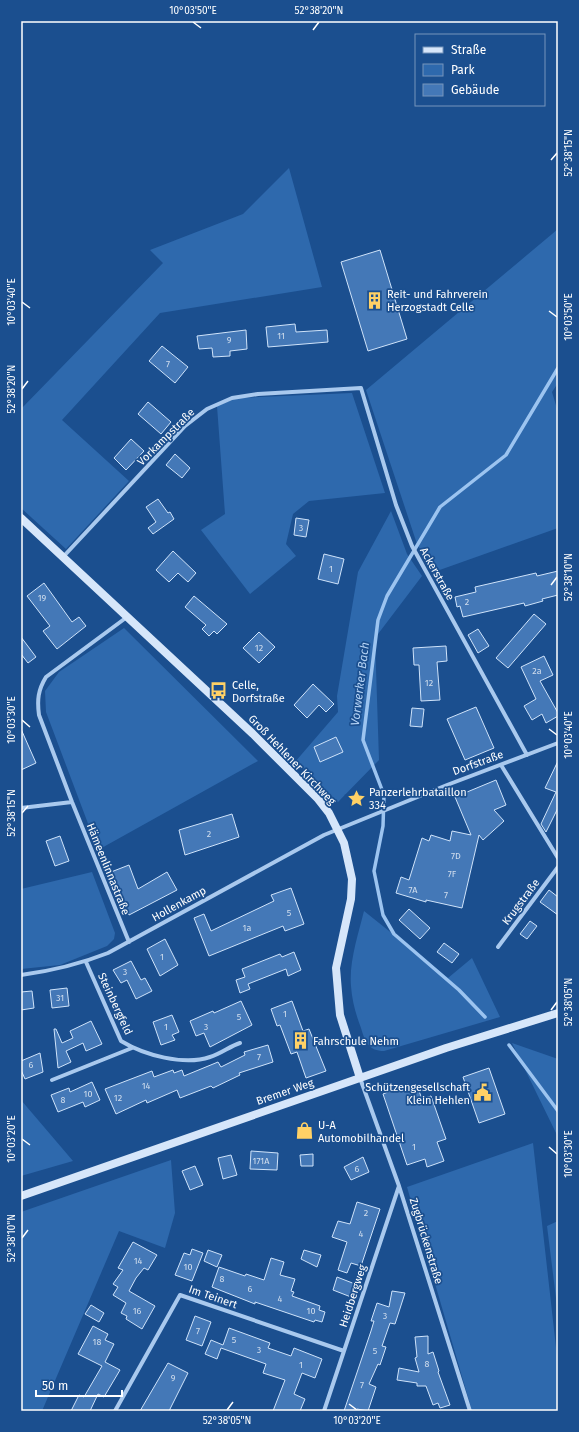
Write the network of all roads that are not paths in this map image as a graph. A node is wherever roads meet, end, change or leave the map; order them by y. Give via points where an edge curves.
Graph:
1 (361, 388) joint
2 (21, 518) edge
3 (63, 557) junction
4 (127, 617) junction
5 (558, 743) edge
6 (528, 755) junction
7 (501, 765) junction
8 (72, 802) junction
9 (21, 808) edge
10 (339, 829) junction
11 (558, 858) edge
12 (558, 867) edge
13 (129, 942) junction
14 (498, 947) dead end
15 (86, 962) junction
16 (21, 975) edge
17 (558, 1013) edge
18 (240, 1043) dead end
19 (132, 1048) junction
20 (360, 1078) junction
21 (52, 1080) dead end
22 (399, 1186) junction
23 (21, 1196) edge
24 (344, 1351) junction
25 (115, 1411) edge
26 (324, 1411) edge
27 (470, 1411) edge

1 - 3 street, Vorkampstraße via 258,394 219,402 185,426
1 - 6 street, Ackerstraße via 396,505 412,546
2 - 3 main road, Groß Hehlener Kirchweg
3 - 4 main road, Groß Hehlener Kirchweg
4 - 8 street, Hämeenlinnastraße via 46,677 39,688 39,715
4 - 10 main road, Groß Hehlener Kirchweg via 284,764 318,799
5 - 6 street, Dorfstraße
6 - 7 street, Dorfstraße
7 - 10 street, Dorfstraße
7 - 11 street
8 - 9 street
8 - 13 street, Hämeenlinnastraße
10 - 13 street, Hollenkamp
10 - 20 main road, Groß Hehlener Kirchweg via 349,861 352,886 336,968 337,992 344,1030
12 - 14 street, Krugstraße
13 - 15 street, Hollenkamp
15 - 16 street, Hollenkamp
15 - 19 street, Steinbergfeld via 121,1041
17 - 20 main road, Bremer Weg
18 - 19 street, Steinbergfeld via 212,1057 191,1061
19 - 21 street, Steinbergfeld
20 - 22 street, Zugbrückenstraße
20 - 23 main road, Bremer Weg
22 - 24 street, Heidbergweg
22 - 27 street, Zugbrückenstraße
24 - 25 street, Im Teinert via 180,1295
24 - 26 street, Heidbergweg

